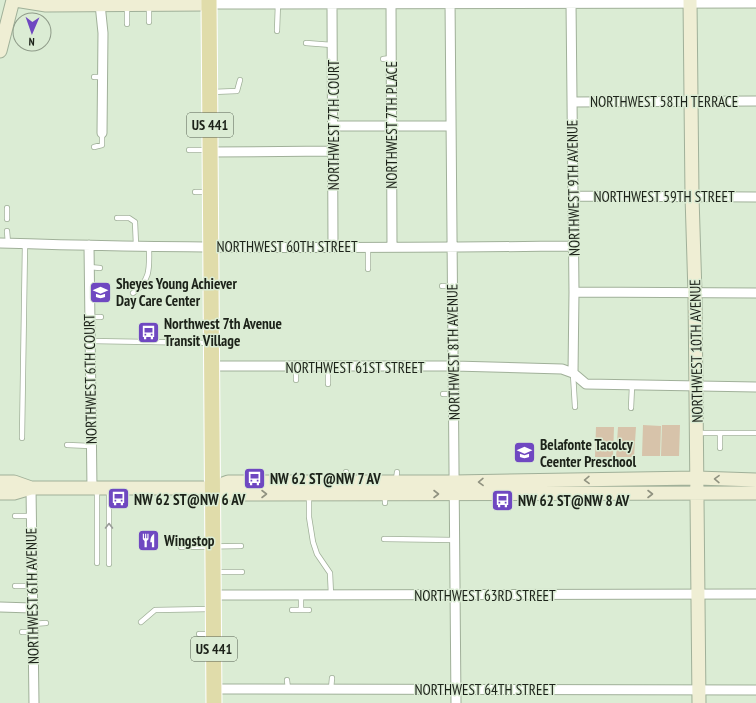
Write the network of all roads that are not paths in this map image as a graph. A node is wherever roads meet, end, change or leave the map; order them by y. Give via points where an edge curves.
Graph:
1 (14, 0) edge
2 (450, 1) edge
3 (583, 1) edge
4 (209, 2) edge
5 (249, 2) edge
6 (278, 2) edge
7 (300, 2) edge
8 (360, 2) edge
9 (690, 2) edge
10 (91, 3) edge
11 (131, 3) edge
12 (391, 3) junction
13 (756, 3) edge
14 (149, 4) junction
15 (332, 4) junction
16 (571, 4) junction
17 (149, 22) dead end
18 (127, 24) dead end
19 (277, 31) dead end
20 (306, 43) dead end
21 (332, 44) junction
22 (0, 51) edge
23 (240, 80) dead end
24 (210, 92) junction
25 (692, 101) junction
26 (756, 101) edge
27 (572, 102) junction
28 (333, 126) junction
29 (391, 126) junction
30 (451, 126) junction
31 (102, 133) joint
32 (94, 147) dead end
33 (189, 150) dead end
34 (210, 151) junction
35 (333, 151) junction
36 (195, 192) dead end
37 (210, 192) junction
38 (573, 196) junction
39 (692, 196) junction
40 (756, 197) edge
41 (6, 208) dead end
42 (117, 218) dead end
43 (7, 219) dead end
44 (7, 231) dead end
45 (4, 243) edge
46 (25, 244) junction
47 (89, 245) junction
48 (136, 245) junction
49 (149, 246) junction
50 (211, 246) junction
51 (333, 246) junction
52 (574, 246) junction
53 (368, 247) junction
54 (392, 247) junction
55 (451, 247) junction
56 (89, 268) junction
57 (100, 268) dead end
58 (368, 269) dead end
59 (442, 286) dead end
60 (452, 286) junction
61 (574, 292) junction
62 (133, 293) dead end
63 (756, 293) edge
64 (90, 294) junction
65 (100, 294) dead end
66 (696, 294) junction
67 (90, 317) junction
68 (101, 317) dead end
69 (90, 341) junction
70 (211, 343) junction
71 (212, 366) junction
72 (454, 366) junction
73 (296, 367) junction
74 (328, 368) junction
75 (573, 373) junction
76 (296, 380) dead end
77 (328, 384) dead end
78 (632, 386) junction
79 (696, 386) junction
80 (756, 387) edge
81 (443, 394) dead end
82 (454, 394) junction
83 (575, 408) dead end
84 (632, 408) dead end
85 (696, 432) junction
86 (720, 433) junction
87 (756, 433) edge
88 (22, 438) dead end
89 (67, 446) dead end
90 (91, 446) junction
91 (720, 448) dead end
92 (697, 478) junction
93 (756, 480) edge
94 (0, 482) edge
95 (31, 488) junction
96 (99, 488) junction
97 (212, 488) junction
98 (454, 488) junction
99 (697, 493) junction
100 (756, 493) edge
101 (0, 494) edge
102 (309, 494) junction
103 (15, 516) dead end
104 (31, 516) junction
105 (384, 539) dead end
106 (455, 540) junction
107 (241, 546) dead end
108 (181, 547) dead end
109 (213, 547) junction
110 (97, 563) dead end
111 (109, 564) dead end
112 (213, 572) junction
113 (242, 572) dead end
114 (16, 586) dead end
115 (32, 586) junction
116 (301, 594) junction
117 (698, 594) junction
118 (756, 594) edge
119 (331, 595) junction
120 (456, 595) junction
121 (213, 602) junction
122 (0, 608) edge
123 (32, 608) junction
124 (292, 610) dead end
125 (300, 610) junction
126 (309, 610) dead end
127 (142, 622) dead end
128 (46, 624) dead end
129 (32, 628) junction
130 (22, 632) dead end
131 (199, 634) dead end
132 (214, 634) junction
133 (332, 678) dead end
134 (331, 688) junction
135 (456, 688) junction
136 (699, 690) junction
137 (756, 690) edge
138 (214, 696) edge
139 (34, 703) edge
140 (456, 703) edge
141 (699, 703) edge

1 - 10 main road via 46,5
1 - 22 main road
2 - 12 street
2 - 16 street
2 - 30 street, NORTHWEST 8TH AVENUE
3 - 9 street
3 - 16 street
4 - 5 street
4 - 14 main road
4 - 24 main road, US 441
5 - 6 street
6 - 7 street
6 - 19 lane
7 - 15 street
8 - 12 street
8 - 15 street
9 - 13 street
9 - 25 main road, NORTHWEST 10TH AVENUE
10 - 11 main road
10 - 31 street via 103,34 98,77
11 - 14 main road
11 - 18 lane
12 - 29 street, NORTHWEST 7TH PLACE via 387,58
14 - 17 lane
15 - 21 street, NORTHWEST 7TH COURT
16 - 27 street, NORTHWEST 9TH AVENUE
20 - 21 lane
21 - 28 street, NORTHWEST 7TH COURT
23 - 24 lane via 237,91
24 - 34 main road, US 441
25 - 26 street, NORTHWEST 58TH TERRACE
25 - 27 street, NORTHWEST 58TH TERRACE
25 - 39 main road, NORTHWEST 10TH AVENUE
27 - 38 street, NORTHWEST 9TH AVENUE
28 - 29 street
28 - 35 street, NORTHWEST 7TH COURT
29 - 30 street
29 - 54 street, NORTHWEST 7TH PLACE
30 - 55 street, NORTHWEST 8TH AVENUE
31 - 32 lane via 102,145
33 - 34 lane
34 - 35 street
34 - 37 main road, US 441
35 - 51 street, NORTHWEST 7TH COURT
36 - 37 lane
37 - 50 main road, US 441
38 - 39 street, NORTHWEST 59TH STREET
38 - 52 street, NORTHWEST 9TH AVENUE
39 - 40 street, NORTHWEST 59TH STREET
39 - 66 main road, NORTHWEST 10TH AVENUE
41 - 43 lane
42 - 48 lane via 129,218 135,222
44 - 45 lane
45 - 46 street, NORTHWEST 60TH STREET
46 - 47 street, NORTHWEST 60TH STREET
46 - 88 lane
47 - 48 street, NORTHWEST 60TH STREET
47 - 56 street, NORTHWEST 6TH COURT
48 - 49 street, NORTHWEST 60TH STREET
49 - 50 street, NORTHWEST 60TH STREET
49 - 62 lane via 150,270 146,281
50 - 51 street, NORTHWEST 60TH STREET
50 - 70 main road, US 441
51 - 53 street, NORTHWEST 60TH STREET
52 - 55 street, NORTHWEST 60TH STREET
52 - 61 street, NORTHWEST 9TH AVENUE
53 - 54 street, NORTHWEST 60TH STREET
53 - 58 lane
54 - 55 street, NORTHWEST 60TH STREET
55 - 60 street, NORTHWEST 8TH AVENUE
56 - 57 lane
56 - 64 street, NORTHWEST 6TH COURT
59 - 60 lane
60 - 72 street, NORTHWEST 8TH AVENUE
61 - 66 street
61 - 75 street, NORTHWEST 9TH AVENUE
63 - 66 street
64 - 65 lane
64 - 67 street, NORTHWEST 6TH COURT
66 - 79 main road, NORTHWEST 10TH AVENUE
67 - 68 lane
67 - 69 street, NORTHWEST 6TH COURT
69 - 70 lane
69 - 90 street, NORTHWEST 6TH COURT
70 - 71 main road, US 441
71 - 73 street, NORTHWEST 61ST STREET
71 - 97 main road, US 441
72 - 74 street, NORTHWEST 61ST STREET
72 - 75 street, NORTHWEST 61ST STREET via 562,369
72 - 82 street, NORTHWEST 8TH AVENUE
73 - 74 street, NORTHWEST 61ST STREET
73 - 76 lane
74 - 77 lane
75 - 78 street, NORTHWEST 61ST STREET via 586,384
75 - 83 lane
78 - 79 street, NORTHWEST 61ST STREET
78 - 84 lane
79 - 80 street, NORTHWEST 61ST STREET
79 - 85 main road, NORTHWEST 10TH AVENUE
81 - 82 lane
82 - 98 street, NORTHWEST 8TH AVENUE
85 - 86 lane
85 - 92 main road, NORTHWEST 10TH AVENUE
86 - 87 lane
86 - 91 lane
89 - 90 lane
90 - 96 street, NORTHWEST 6TH COURT
93 -> 92 main road
92 -> 98 main road
92 - 99 main road, NORTHWEST 10TH AVENUE
94 - 95 main road via 14,482
95 - 96 main road
95 - 101 main road
95 - 104 street, NORTHWEST 6TH AVENUE
96 - 97 main road
96 - 110 lane
111 -> 96 lane
97 - 98 main road via 228,482 397,477
97 -> 102 main road via 228,494
97 - 109 main road, US 441
98 -> 99 main road via 567,499
102 -> 98 main road via 385,499
98 - 106 street, NORTHWEST 8TH AVENUE
99 - 100 main road
99 - 117 main road, NORTHWEST 10TH AVENUE
102 - 119 lane via 313,542 317,554 330,573
103 - 104 lane
104 - 115 street, NORTHWEST 6TH AVENUE
105 - 106 lane
106 - 120 street, NORTHWEST 8TH AVENUE
107 - 109 lane
108 - 109 lane
109 - 112 main road, US 441
112 - 113 lane
112 - 121 main road, US 441
114 - 115 lane
115 - 123 street, NORTHWEST 6TH AVENUE
116 - 119 street, NORTHWEST 63RD STREET
116 - 121 street, NORTHWEST 63RD STREET
116 - 125 lane
117 - 118 street, NORTHWEST 63RD STREET
117 - 120 street, NORTHWEST 63RD STREET
117 - 136 main road, NORTHWEST 10TH AVENUE
119 - 120 street, NORTHWEST 63RD STREET
120 - 135 street, NORTHWEST 8TH AVENUE
121 - 127 lane via 155,610
121 - 132 main road, US 441
122 - 123 street
123 - 129 street, NORTHWEST 6TH AVENUE
124 - 125 lane
125 - 126 lane
128 - 129 lane
129 - 130 lane
129 - 139 street, NORTHWEST 6TH AVENUE
131 - 132 lane
132 - 138 main road, US 441
133 - 134 lane
134 - 135 street, NORTHWEST 64TH STREET
134 - 138 street, NORTHWEST 64TH STREET via 287,684
135 - 136 street, NORTHWEST 64TH STREET
135 - 140 street, NORTHWEST 8TH AVENUE
136 - 137 street, NORTHWEST 64TH STREET
136 - 141 main road, NORTHWEST 10TH AVENUE

